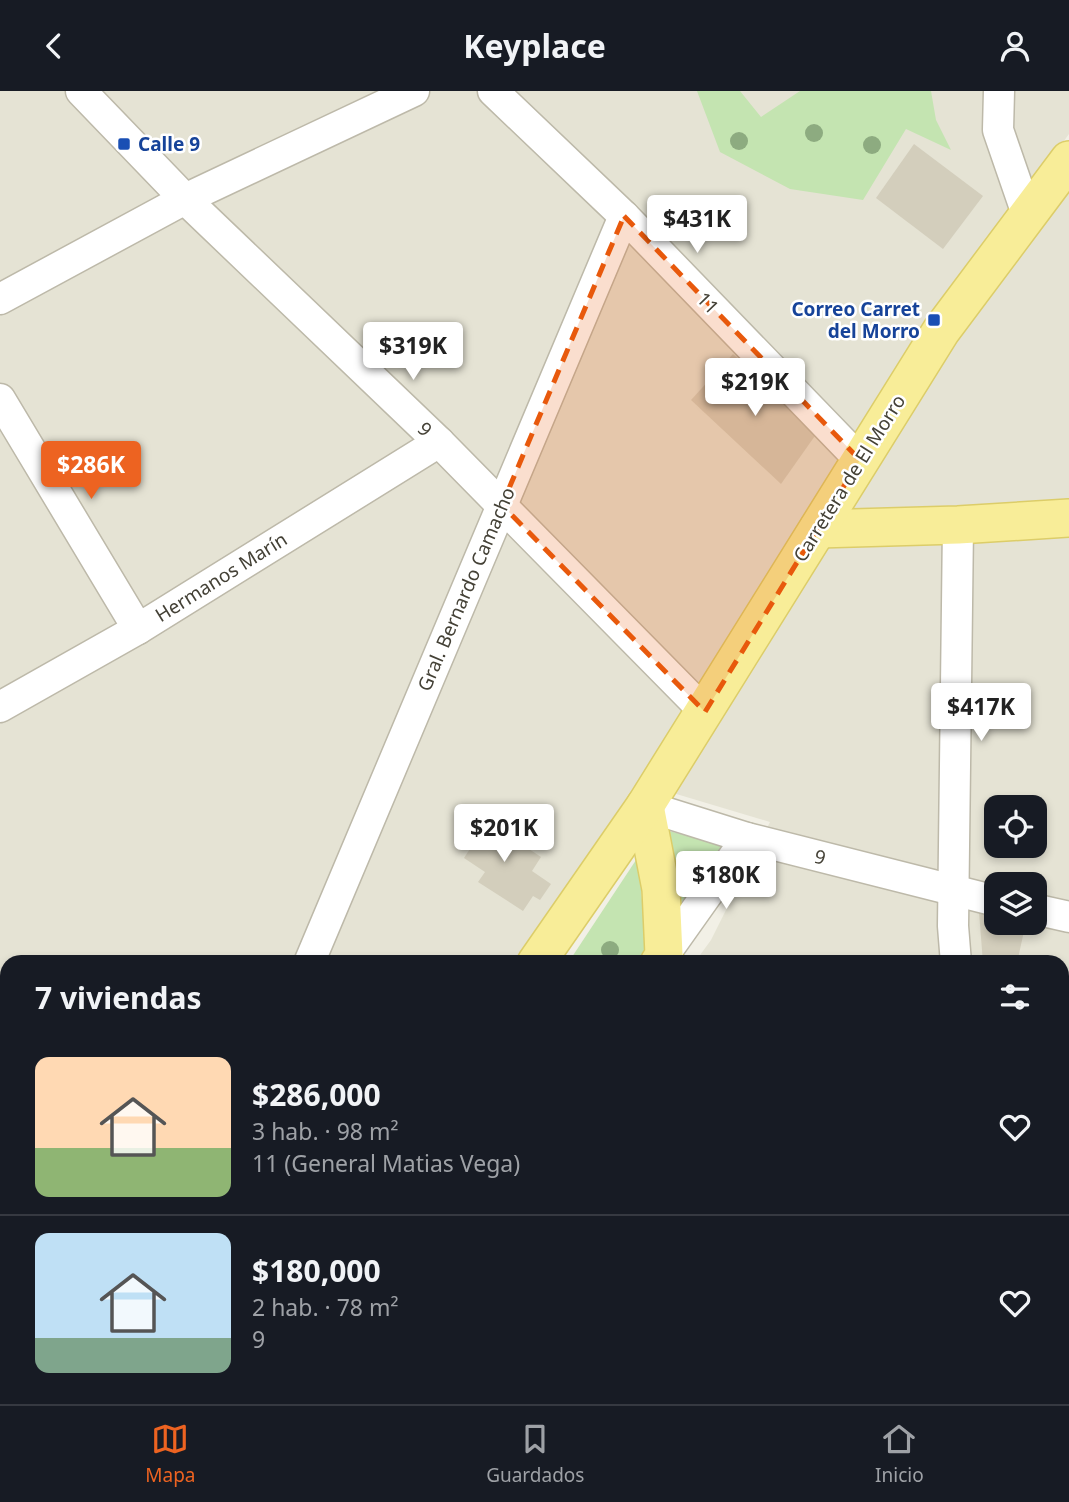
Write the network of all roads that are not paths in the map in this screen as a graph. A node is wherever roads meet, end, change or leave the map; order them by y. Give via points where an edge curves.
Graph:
1 (81, 91) edge
2 (414, 91) edge
3 (493, 91) edge
4 (999, 91) edge
5 (1069, 160) edge
6 (184, 199) junction
7 (1027, 214) junction
8 (624, 216) junction
9 (0, 299) edge
10 (0, 399) edge
11 (439, 442) junction
12 (860, 460) junction
13 (502, 505) junction
14 (1069, 518) edge
15 (958, 525) junction
16 (818, 529) junction
17 (138, 629) junction
18 (0, 707) edge
19 (705, 712) junction
20 (645, 806) junction
21 (747, 838) junction
22 (954, 892) junction
23 (984, 898) edge
24 (1047, 912) edge
25 (1069, 916) edge
26 (312, 955) edge
27 (542, 955) edge
28 (661, 955) edge
29 (664, 955) edge
30 (956, 955) edge

1 - 6 street, 9
2 - 6 street
3 - 8 street, 11
4 - 7 street via 998,130
5 - 7 main road, Carretera de El Morro
6 - 9 street
6 - 11 street, 9
7 - 12 main road, Carretera de El Morro via 941,331
8 - 12 street, 11
8 - 13 street, Gral. Bernardo Camacho
10 - 17 street
11 - 13 street, 9
11 - 17 street, Hermanos Marín
12 - 16 main road, Carretera de El Morro
13 - 19 street, 9
13 - 26 street, Gral. Bernardo Camacho
14 - 15 main road
15 - 16 main road
15 - 22 street
16 - 19 main road, Carretera de El Morro
17 - 18 street, Hermanos Marín
19 - 20 main road, Carretera de El Morro
20 - 21 street, 9
20 - 27 main road, Carretera de El Morro
20 - 28 main road via 661,889
21 - 22 street, 9
21 - 29 street
22 - 23 street, 9
22 - 30 street
24 - 25 street

